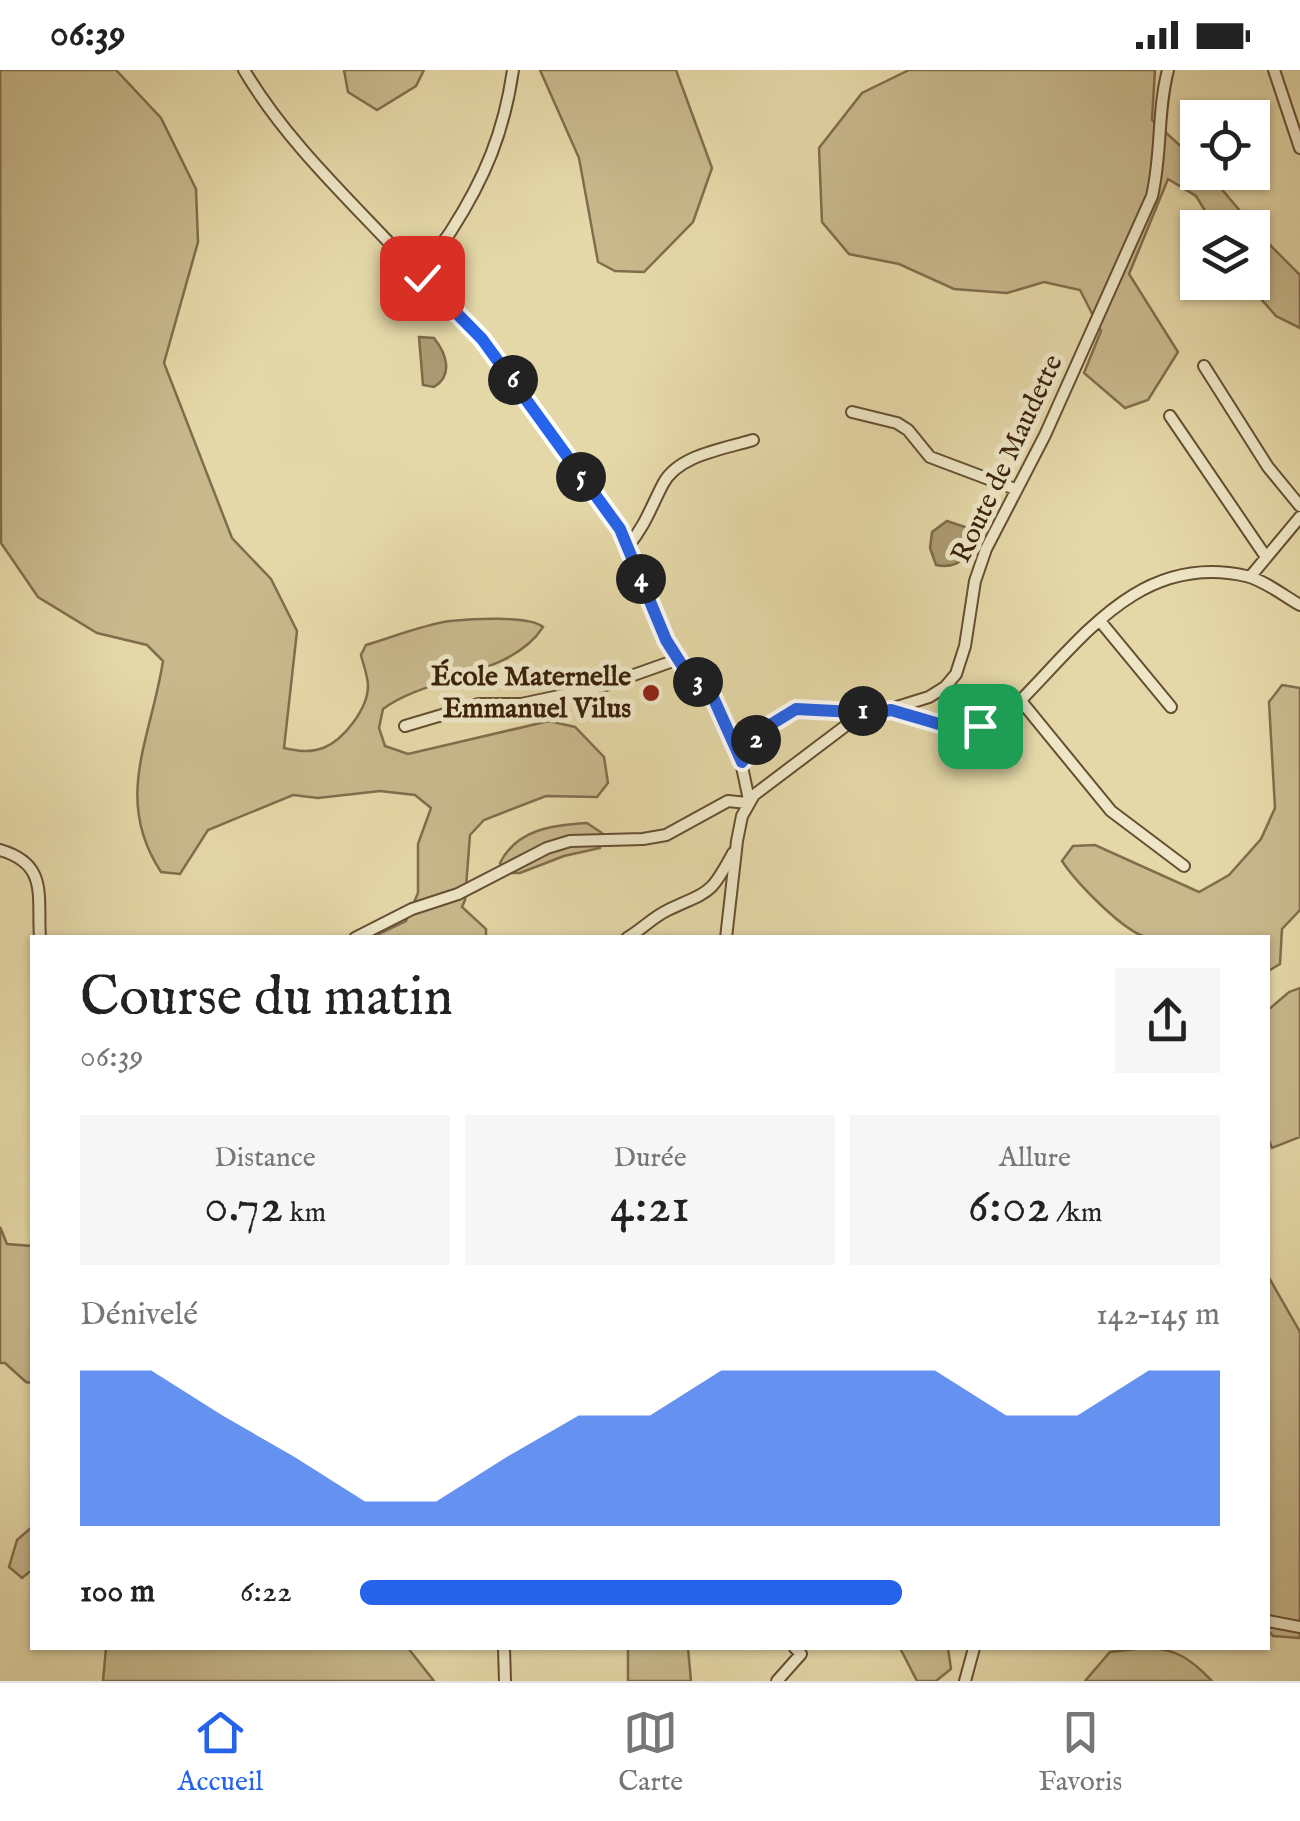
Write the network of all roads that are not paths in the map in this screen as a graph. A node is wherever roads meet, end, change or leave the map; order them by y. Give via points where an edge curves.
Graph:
1 (244, 70) edge
2 (513, 70) edge
3 (1168, 70) edge
4 (1274, 70) edge
5 (1300, 148) edge
6 (422, 278) junction
7 (1204, 366) dead end
8 (852, 412) dead end
9 (1170, 416) dead end
10 (753, 440) dead end
11 (1015, 489) junction
12 (1300, 506) edge
13 (1300, 517) edge
14 (628, 546) junction
15 (1266, 557) junction
16 (1250, 576) junction
17 (1300, 605) edge
18 (1100, 620) junction
19 (676, 660) junction
20 (1021, 702) junction
21 (1171, 707) dead end
22 (891, 710) junction
23 (874, 713) junction
24 (405, 726) dead end
25 (742, 762) junction
26 (748, 801) junction
27 (736, 847) junction
28 (0, 850) edge
29 (1184, 866) dead end
30 (40, 935) edge
31 (361, 935) edge
32 (631, 935) edge
33 (726, 935) edge
34 (1270, 1621) edge
35 (1300, 1626) edge
36 (504, 1650) edge
37 (797, 1650) edge
38 (973, 1650) edge
39 (505, 1681) edge
40 (777, 1681) edge
41 (965, 1681) edge

1 - 6 street via 305,152
2 - 6 street via 495,150
3 - 11 street, Route de Maudette via 1152,196
4 - 5 street
6 - 14 street via 505,370
7 - 12 street
8 - 11 street via 897,422 930,457
9 - 15 street
10 - 14 street via 678,467
11 - 22 street, Route de Maudette via 975,581 956,674 936,693
13 - 15 street
14 - 19 street
15 - 16 street
16 - 17 street
16 - 18 street via 1167,577 1142,587
18 - 20 street
18 - 21 street
19 - 24 street via 597,688 522,704 479,704
19 - 25 street via 712,695
20 - 22 street via 994,721 962,727
20 - 29 street via 1112,810
22 - 23 street, Route de Maudette
23 - 25 street via 796,709 770,725
23 - 26 street, Route de Maudette via 852,721
25 - 26 street
26 - 27 street
26 - 31 street via 728,801 666,835 547,848
27 - 32 street via 702,897
27 - 33 street
28 - 30 street via 26,861 36,878
34 - 35 street
36 - 39 street
37 - 40 street via 801,1654
38 - 41 street

